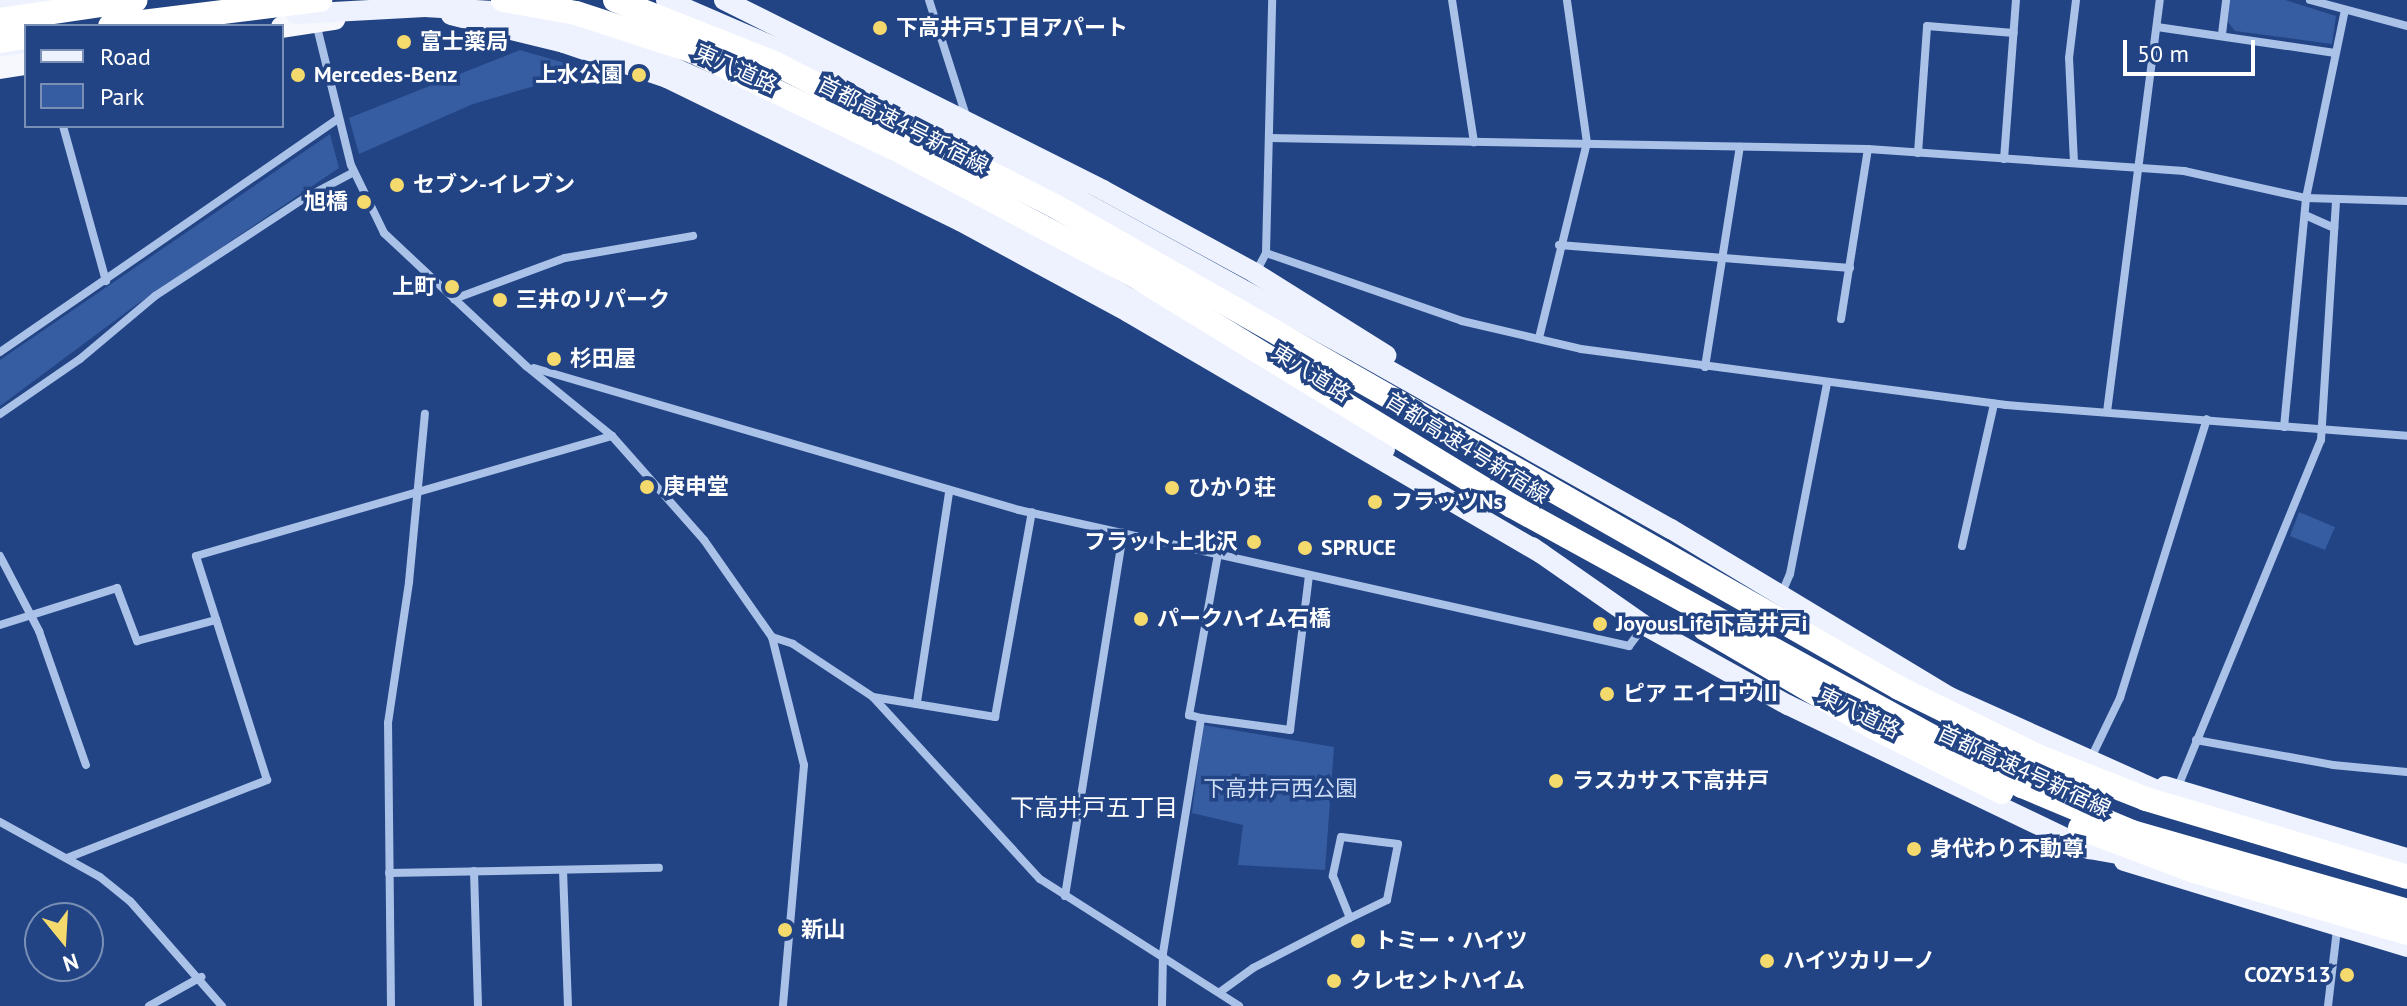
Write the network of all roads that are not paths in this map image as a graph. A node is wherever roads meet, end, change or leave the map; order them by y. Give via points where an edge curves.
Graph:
1 (59, 0) edge
2 (136, 0) edge
3 (502, 0) edge
4 (615, 0) edge
5 (666, 0) edge
6 (724, 0) edge
7 (929, 0) edge
8 (1272, 0) edge
9 (1452, 0) edge
10 (1567, 0) edge
11 (2016, 0) edge
12 (2076, 0) edge
13 (2160, 0) edge
14 (2226, 0) edge
15 (2310, 0) edge
16 (0, 6) edge
17 (316, 7) edge
18 (2345, 10) junction
19 (443, 14) junction
20 (0, 20) edge
21 (132, 24) edge
22 (216, 24) edge
23 (284, 26) edge
24 (2407, 26) edge
25 (2157, 27) junction
26 (2014, 33) junction
27 (2222, 34) junction
28 (24, 37) edge
29 (0, 41) edge
30 (24, 52) edge
31 (2335, 53) junction
32 (0, 56) edge
33 (24, 64) edge
34 (0, 68) edge
35 (338, 119) junction
36 (967, 120) junction
37 (64, 128) edge
38 (1270, 138) junction
39 (1002, 141) junction
40 (1474, 142) junction
41 (1587, 143) junction
42 (1740, 147) junction
43 (1868, 149) junction
44 (1918, 153) junction
45 (2004, 159) junction
46 (2074, 163) junction
47 (2139, 168) junction
48 (354, 172) junction
49 (2306, 198) junction
50 (2336, 200) junction
51 (2407, 201) edge
52 (2305, 215) junction
53 (960, 221) junction
54 (2334, 228) junction
55 (693, 236) dead end
56 (1559, 245) junction
57 (1266, 253) junction
58 (1724, 258) junction
59 (1850, 268) junction
60 (1255, 273) junction
61 (106, 281) junction
62 (454, 299) junction
63 (1841, 319) dead end
64 (1539, 338) junction
65 (0, 352) edge
66 (526, 366) junction
67 (1705, 367) junction
68 (1827, 384) junction
69 (1994, 404) junction
70 (2107, 412) junction
71 (0, 414) edge
72 (425, 414) dead end
73 (2207, 419) junction
74 (2284, 427) junction
75 (2321, 429) junction
76 (612, 436) junction
77 (2407, 436) edge
78 (1531, 479) junction
79 (418, 488) junction
80 (949, 493) junction
81 (1512, 506) junction
82 (1032, 512) junction
83 (1671, 529) junction
84 (1123, 533) junction
85 (1962, 546) dead end
86 (1218, 554) junction
87 (1542, 554) junction
88 (0, 556) edge
89 (1309, 575) junction
90 (1781, 596) junction
91 (31, 615) junction
92 (216, 620) junction
93 (0, 625) edge
94 (1644, 625) junction
95 (772, 637) junction
96 (873, 697) junction
97 (917, 702) junction
98 (1201, 718) junction
99 (2196, 740) junction
100 (2089, 761) junction
101 (86, 765) dead end
102 (2407, 772) edge
103 (2025, 780) junction
104 (2177, 789) junction
105 (0, 822) edge
106 (2089, 849) junction
107 (67, 858) junction
108 (2407, 858) edge
109 (659, 868) dead end
110 (563, 870) junction
111 (474, 871) junction
112 (389, 873) junction
113 (2407, 878) edge
114 (1065, 896) junction
115 (2407, 898) edge
116 (2407, 912) edge
117 (1350, 918) junction
118 (2337, 929) junction
119 (2407, 933) edge
120 (2407, 947) edge
121 (1163, 953) junction
122 (201, 977) junction
123 (1220, 992) junction
124 (149, 1006) edge
125 (222, 1006) edge
126 (391, 1006) edge
127 (478, 1006) edge
128 (568, 1006) edge
129 (783, 1006) edge
130 (1162, 1006) edge
131 (1239, 1006) edge
132 (2328, 1006) edge

1 - 16 main road
2 - 20 highway
3 - 19 highway
3 - 81 highway, 首都高速4号新宿線, bridge via 576,13 692,51 894,148 1140,279
4 - 78 highway, 首都高速4号新宿線, bridge via 774,63 1053,205
5 - 83 main road, 東八道路, bridge via 830,71 1049,183
6 - 36 main road
7 - 36 street
8 - 38 street
9 - 40 street
10 - 41 street
11 - 26 street
12 - 46 street via 2069,58
13 - 25 street
14 - 27 street
15 - 18 street
17 - 19 highway
17 - 21 highway, bridge
17 - 23 highway
17 - 35 street
18 - 24 street
18 - 31 street
19 - 53 main road via 564,43 667,78
22 - 87 main road, 東八道路, bridge via 359,8 492,11 646,55 820,133 1150,306 1312,400
25 - 27 street
25 - 47 street
26 - 44 street via 1927,26
26 - 45 street
27 - 31 street
28 - 29 highway
30 - 32 main road
31 - 49 street
33 - 34 highway
35 - 48 street
35 - 61 street
36 - 39 main road
37 - 61 street
38 - 40 street
38 - 57 street
39 - 53 main road
39 - 60 main road
40 - 41 street
41 - 42 street
41 - 56 street
42 - 43 street
42 - 58 street
43 - 44 street
43 - 59 street
44 - 45 street
45 - 46 street
46 - 47 street
47 - 49 street via 2184,171
47 - 70 street
48 - 62 street via 384,233
48 - 71 street via 155,296 80,359
49 - 50 street
49 - 52 street
50 - 51 street
50 - 54 street
52 - 54 street
52 - 74 street
53 - 87 main road via 1128,312
54 - 75 street
55 - 62 street via 549,262
56 - 58 street
56 - 64 street
57 - 60 street
57 - 64 street via 1462,321
58 - 59 street
58 - 67 street
59 - 63 street
60 - 83 main road
61 - 65 street
62 - 66 street
64 - 67 street
66 - 76 street
66 - 80 street
67 - 68 street
68 - 69 street
68 - 90 street via 1790,574
69 - 70 street
69 - 85 street
70 - 73 street
72 - 79 street
73 - 74 street
73 - 100 street via 2120,698
74 - 75 street
75 - 77 street
75 - 99 street via 2316,454
76 - 79 street
76 - 95 street via 704,540
78 - 103 highway, bridge via 1791,644
78 - 113 highway, 首都高速4号新宿線, bridge via 1899,688 2037,756 2146,799
79 - 92 street via 196,556
79 - 112 street via 388,723
80 - 82 street
80 - 97 street
81 - 103 highway
81 - 119 highway, 首都高速4号新宿線, bridge via 1787,678 1964,775 2080,828 2194,871
82 - 84 street
82 - 97 street via 995,717
83 - 90 main road, 東八道路
84 - 86 street
84 - 114 street
86 - 89 street
86 - 98 street via 1189,715
87 - 94 main road, 東八道路
88 - 91 street
89 - 94 street via 1629,646
89 - 98 street via 1290,730
90 - 100 main road, 東八道路 via 1950,697
91 - 92 street via 117,588 137,641
91 - 93 street
91 - 101 street
92 - 107 street via 267,780
94 - 106 main road, 東八道路 via 1788,705
95 - 96 street via 793,644
95 - 129 street via 804,765
96 - 97 street
96 - 114 street via 1024,865
98 - 121 street
99 - 102 street via 2333,765
99 - 104 street
100 - 104 main road
100 - 113 main road, 東八道路 via 2249,830
103 - 115 highway
103 - 116 highway via 2132,832
104 - 108 main road
105 - 107 street
106 - 116 main road, 東八道路 via 2258,878
106 - 118 main road
107 - 122 street via 130,901
109 - 110 street
110 - 111 street
110 - 128 street
111 - 112 street
111 - 127 street
112 - 126 street
114 - 121 street
117 - 117 street via 1387,900 1398,844 1341,837 1333,876
117 - 123 street via 1253,968
118 - 120 main road
118 - 132 street
121 - 123 street
121 - 130 street
122 - 124 street
122 - 125 street
123 - 131 street

